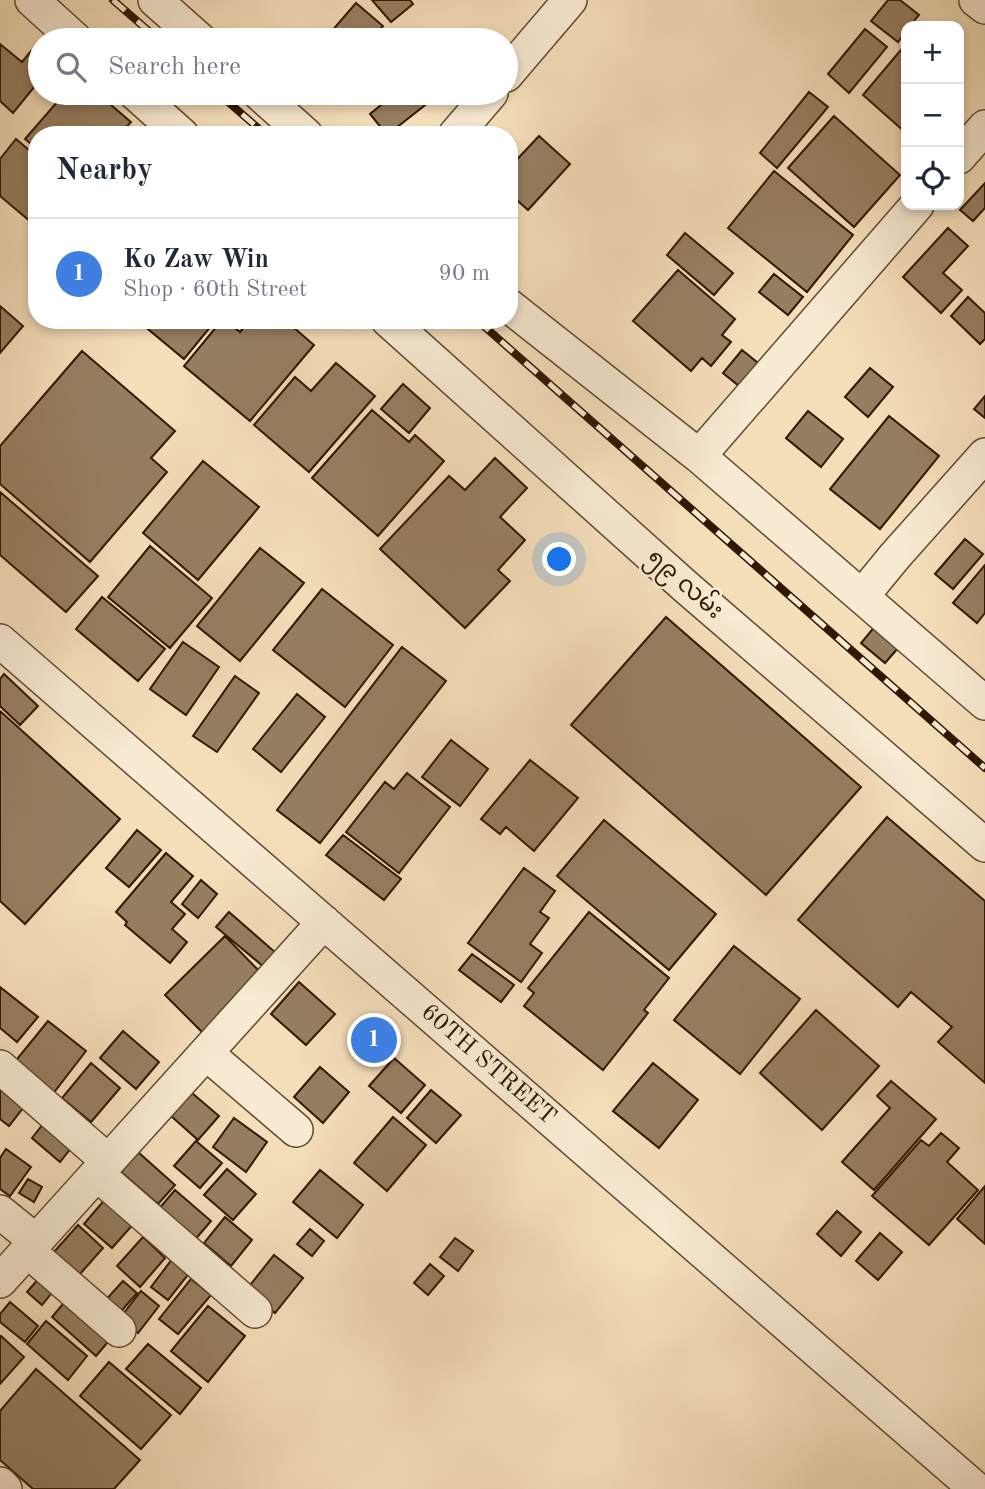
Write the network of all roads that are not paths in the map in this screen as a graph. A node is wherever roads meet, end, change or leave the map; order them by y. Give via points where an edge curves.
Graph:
1 (32, 0) edge
2 (155, 0) edge
3 (570, 0) edge
4 (976, 0) edge
5 (985, 8) edge
6 (63, 28) edge
7 (186, 28) edge
8 (518, 61) edge
9 (148, 105) edge
10 (272, 105) edge
11 (481, 105) edge
12 (172, 126) edge
13 (296, 126) edge
14 (463, 126) edge
15 (985, 127) edge
16 (964, 151) edge
17 (913, 210) edge
18 (518, 313) edge
19 (398, 329) edge
20 (699, 456) junction
21 (985, 456) edge
22 (863, 595) junction
23 (0, 641) edge
24 (985, 703) edge
25 (985, 845) edge
26 (324, 922) junction
27 (206, 1053) junction
28 (0, 1067) edge
29 (296, 1130) dead end
30 (103, 1168) junction
31 (0, 1212) edge
32 (32, 1246) junction
33 (0, 1282) edge
34 (255, 1311) dead end
35 (119, 1330) dead end
36 (0, 1484) edge
37 (5, 1489) edge
38 (976, 1489) edge

1 - 6 street
2 - 7 street
3 - 8 street
4 - 5 street
9 - 12 street
10 - 13 street
11 - 14 street
15 - 16 street
17 - 20 street
18 - 20 street
19 - 25 street, ၅၉ လမ်း via 686,587
20 - 22 street
21 - 22 street
22 - 24 street
23 - 26 street, 60TH STREET
26 - 27 street
26 - 38 street, 60TH STREET
27 - 29 street
27 - 30 street
28 - 30 street
30 - 32 street
30 - 34 street
31 - 32 street
32 - 33 street
32 - 35 street
36 - 37 street

